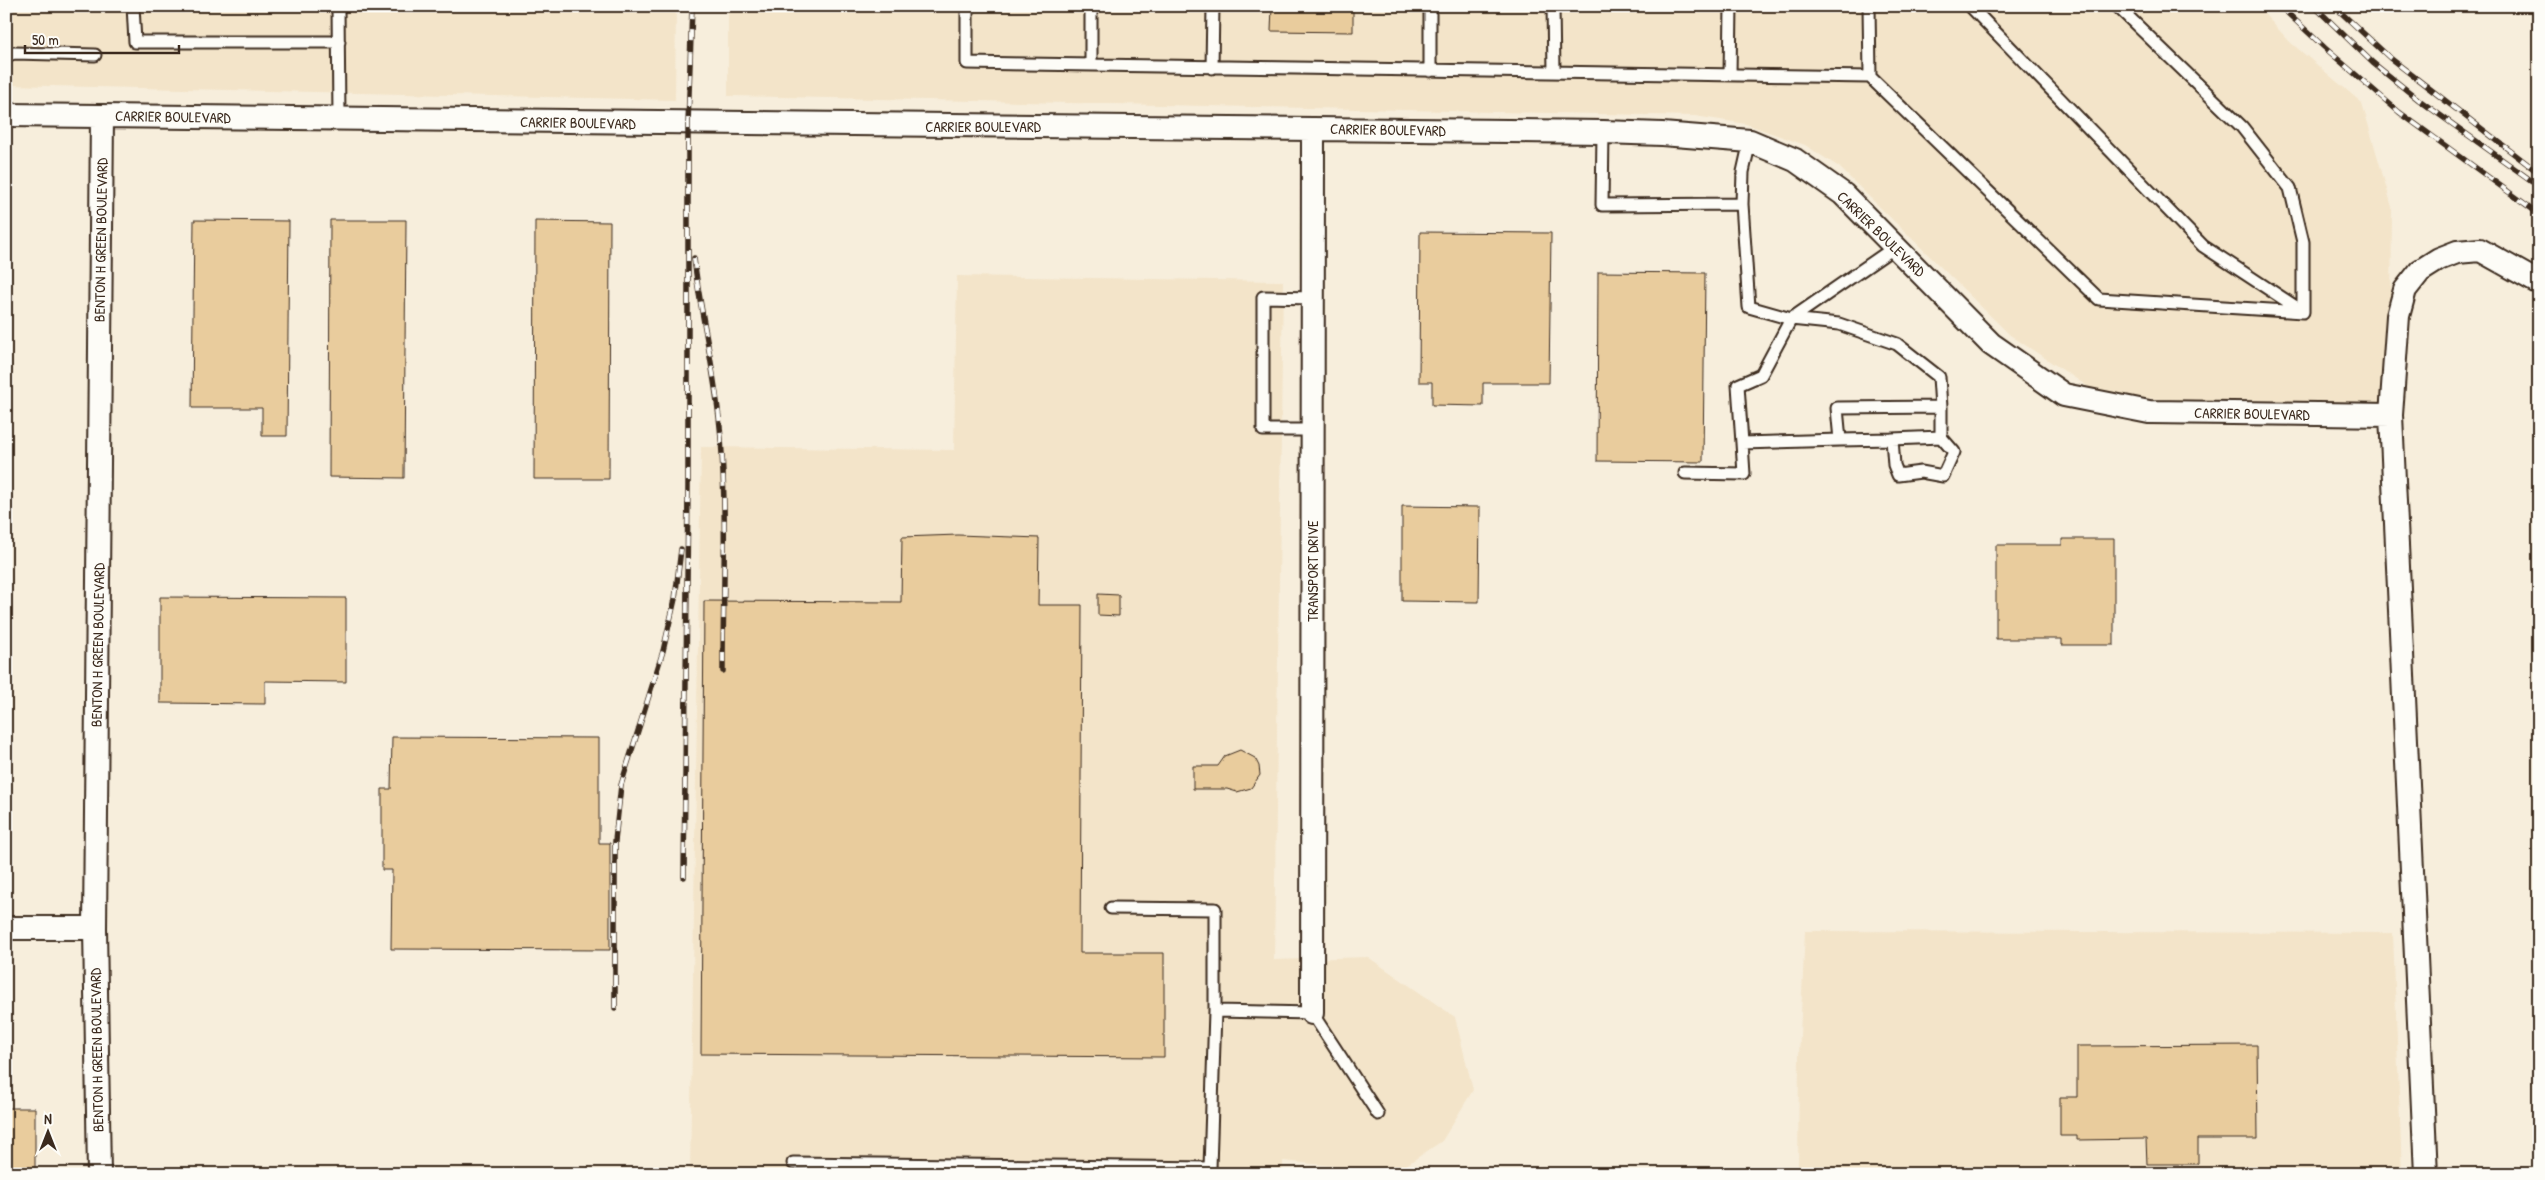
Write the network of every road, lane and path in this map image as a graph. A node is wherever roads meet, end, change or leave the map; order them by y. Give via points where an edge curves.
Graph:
1 (134, 6) edge
2 (338, 6) edge
3 (966, 6) edge
4 (1091, 6) edge
5 (1213, 6) edge
6 (1430, 6) edge
7 (1553, 6) edge
8 (1731, 6) edge
9 (1869, 6) edge
10 (1970, 6) edge
11 (2117, 6) edge
12 (339, 42) junction
13 (95, 55) dead end
14 (6, 56) edge
15 (1091, 65) junction
16 (1212, 68) junction
17 (1430, 71) junction
18 (1554, 72) junction
19 (1730, 75) junction
20 (1870, 77) junction
21 (6, 115) edge
22 (102, 116) junction
23 (339, 119) junction
24 (1312, 129) junction
25 (1603, 132) junction
26 (1750, 141) junction
27 (1742, 204) junction
28 (1895, 247) junction
29 (2539, 283) edge
30 (1314, 298) junction
31 (2303, 312) junction
32 (1791, 319) junction
33 (1941, 406) junction
34 (2391, 415) junction
35 (1314, 430) junction
36 (1941, 437) junction
37 (1892, 439) junction
38 (1840, 440) junction
39 (1742, 443) junction
40 (1685, 473) dead end
41 (1111, 908) dead end
42 (6, 928) edge
43 (95, 928) junction
44 (1215, 1011) junction
45 (1312, 1013) junction
46 (1378, 1114) dead end
47 (793, 1163) dead end
48 (99, 1174) edge
49 (2426, 1174) edge

1 - 12 lane via 135,42
2 - 12 lane
3 - 15 lane via 967,63
4 - 15 lane
5 - 16 lane
6 - 17 lane
7 - 18 lane
8 - 19 lane
9 - 20 lane
10 - 31 lane via 2203,246
11 - 31 lane via 2242,127 2290,188 2303,242
12 - 23 lane
13 - 14 lane via 14,53
15 - 16 lane
16 - 17 lane
17 - 18 lane
18 - 19 lane
19 - 20 lane
20 - 31 lane via 2099,299
21 - 22 street, CARRIER BOULEVARD
22 - 23 street, CARRIER BOULEVARD
22 - 43 street, BENTON H GREEN BOULEVARD
23 - 24 street, CARRIER BOULEVARD
24 - 25 street, CARRIER BOULEVARD
24 - 30 street, TRANSPORT DRIVE
25 - 26 street, CARRIER BOULEVARD
25 - 27 lane via 1602,205
26 - 27 lane via 1743,172
26 - 28 street, CARRIER BOULEVARD via 1795,160 1843,194
27 - 32 lane via 1749,307
28 - 32 lane
28 - 34 street, CARRIER BOULEVARD via 1991,344 2064,395 2149,412
29 - 34 street via 2480,250 2457,252 2420,271 2405,290 2398,316
30 - 35 street, TRANSPORT DRIVE
30 - 35 lane via 1263,297 1263,430
32 - 33 lane via 1839,324 1898,344 1939,377
32 - 39 lane via 1761,375 1738,385
33 - 36 lane
33 - 38 lane via 1837,408
34 - 49 street
35 - 45 street, TRANSPORT DRIVE
36 - 37 lane
36 - 37 lane via 1954,452 1943,476 1921,472 1898,475
37 - 38 lane
38 - 39 lane
39 - 40 lane via 1744,474
41 - 44 lane via 1215,909
42 - 43 street
43 - 48 street, BENTON H GREEN BOULEVARD
44 - 45 lane
44 - 47 lane via 1210,1168
45 - 46 lane

